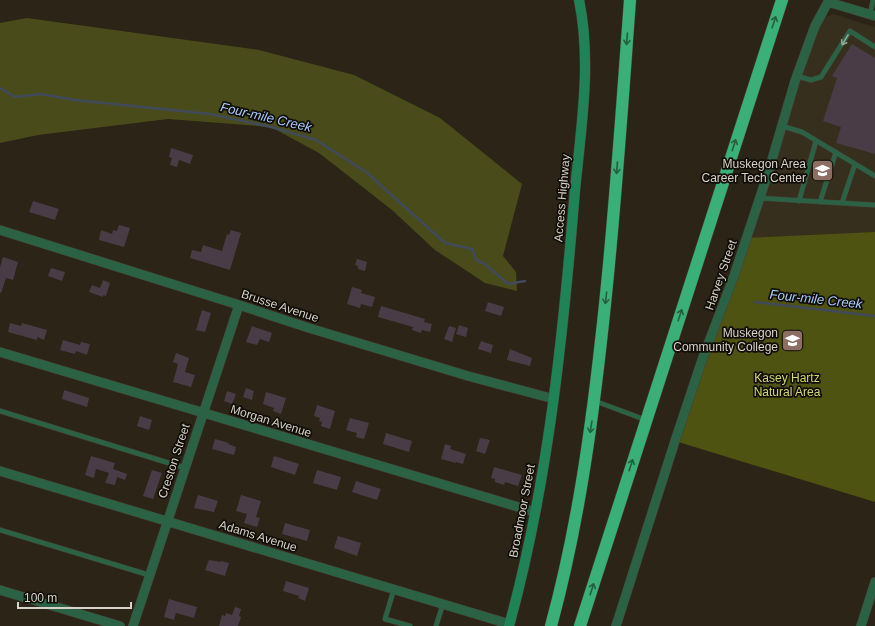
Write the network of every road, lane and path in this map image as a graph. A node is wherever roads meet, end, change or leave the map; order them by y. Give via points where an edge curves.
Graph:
1 (579, 0) edge
2 (630, 0) edge
3 (782, 0) edge
4 (873, 0) edge
5 (828, 1) edge
6 (872, 16) edge
7 (875, 47) edge
8 (797, 76) junction
9 (782, 126) junction
10 (816, 141) junction
11 (836, 152) junction
12 (855, 164) junction
13 (875, 176) edge
14 (759, 198) junction
15 (799, 200) junction
16 (820, 202) junction
17 (842, 203) junction
18 (875, 205) edge
19 (0, 230) edge
20 (239, 305) junction
21 (0, 352) edge
22 (554, 399) junction
23 (595, 401) junction
24 (0, 411) edge
25 (203, 413) junction
26 (646, 420) junction
27 (185, 468) junction
28 (0, 471) edge
29 (534, 512) junction
30 (167, 521) junction
31 (0, 530) edge
32 (150, 575) junction
33 (875, 582) edge
34 (394, 589) junction
35 (0, 590) edge
36 (443, 604) junction
37 (509, 625) edge
38 (120, 626) edge
39 (133, 626) edge
40 (410, 626) edge
41 (436, 626) edge
42 (551, 626) edge
43 (580, 626) edge
44 (616, 626) edge
45 (861, 626) edge

1 - 22 street, Access Highway via 584,44 582,110 568,278
2 -> 23 highway via 611,253
26 -> 3 highway
4 - 6 lane
5 - 6 street
5 - 8 street, Harvey Street via 815,26
7 -> 8 lane via 850,31 821,77 811,80
8 - 9 street, Harvey Street
9 - 10 lane via 802,132
9 - 14 street, Harvey Street
10 - 11 lane
10 - 15 lane
11 - 12 lane
11 - 16 lane
12 - 13 lane
12 - 17 lane
14 - 15 lane
14 - 44 street, Harvey Street via 734,276 702,360
15 - 16 lane
16 - 17 lane
17 - 18 lane
19 - 20 street, Brusse Avenue
20 - 22 street, Brusse Avenue via 468,376
20 - 25 street, Creston Street
21 - 25 street, Morgan Avenue
22 - 29 street, Broadmoor Street via 544,467
23 - 26 lane
23 -> 42 highway via 576,523
24 - 27 lane
25 - 27 street, Creston Street
25 - 29 street, Morgan Avenue
43 -> 26 highway
27 - 30 street, Creston Street
28 - 30 street, Adams Avenue
29 - 37 street, Broadmoor Street
30 - 32 street, Creston Street
30 - 34 street, Adams Avenue
31 - 32 lane
32 - 39 street, Creston Street
33 - 45 street
34 - 36 street, Adams Avenue
34 - 40 lane via 385,618
35 - 38 street
36 - 37 street, Adams Avenue
36 - 41 lane

